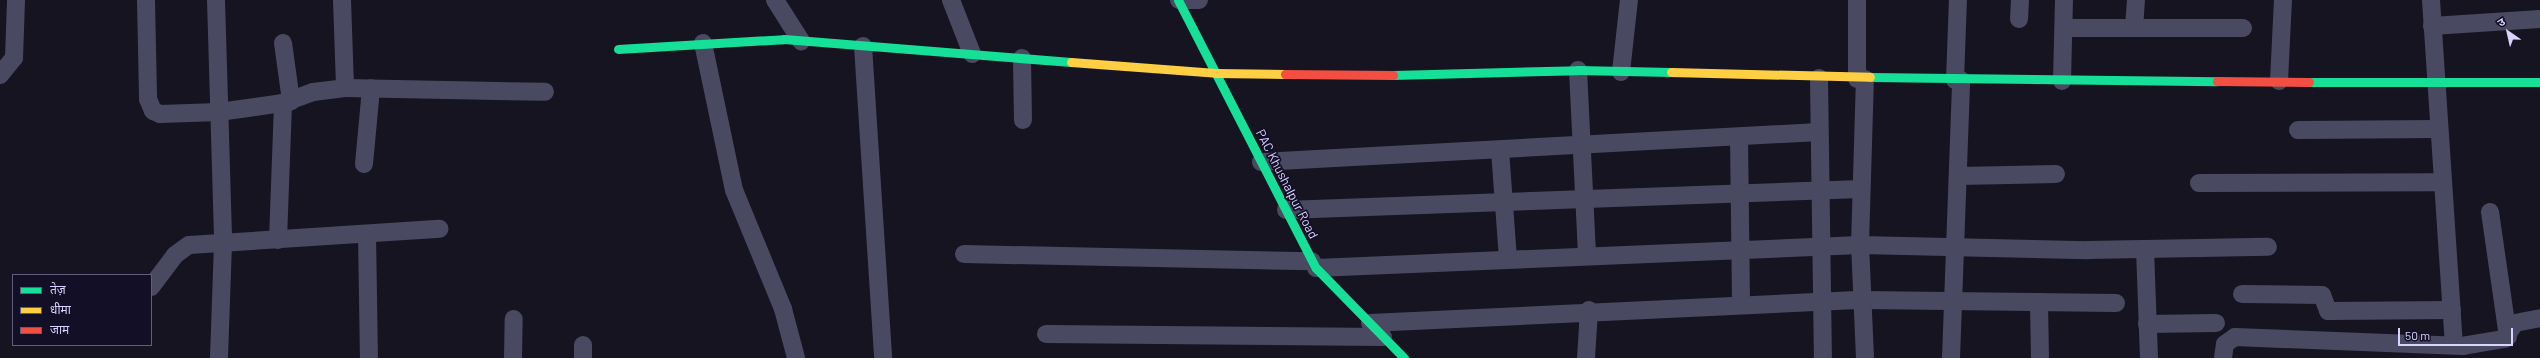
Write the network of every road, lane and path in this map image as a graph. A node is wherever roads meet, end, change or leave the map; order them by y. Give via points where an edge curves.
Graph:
1 (16, 0) edge
2 (29, 0) edge
3 (146, 0) edge
4 (216, 0) edge
5 (342, 0) edge
6 (775, 0) edge
7 (951, 0) edge
8 (1179, 0) edge
9 (1199, 0) edge
10 (1629, 0) edge
11 (1856, 0) edge
12 (1958, 0) edge
13 (2020, 0) edge
14 (2064, 0) edge
15 (2136, 0) edge
16 (2283, 0) edge
17 (2431, 0) edge
18 (2019, 19) dead end
19 (2540, 19) edge
20 (16, 22) junction
21 (2432, 26) junction
22 (2064, 28) junction
23 (2134, 28) junction
24 (2243, 28) dead end
25 (801, 41) junction
26 (283, 43) dead end
27 (703, 43) junction
28 (8, 46) edge
29 (863, 46) junction
30 (618, 49) dead end
31 (972, 54) junction
32 (1022, 58) junction
33 (1578, 70) junction
34 (1621, 72) junction
35 (1216, 73) junction
36 (0, 76) edge
37 (1819, 78) junction
38 (1861, 79) junction
39 (1958, 80) junction
40 (2062, 81) junction
41 (2279, 81) junction
42 (2434, 81) junction
43 (2540, 82) edge
44 (345, 88) junction
45 (371, 88) junction
46 (545, 92) dead end
47 (287, 102) junction
48 (220, 112) junction
49 (1023, 120) dead end
50 (2438, 129) junction
51 (2298, 130) dead end
52 (1818, 132) junction
53 (1739, 138) junction
54 (1581, 145) junction
55 (1500, 150) junction
56 (1261, 162) junction
57 (364, 164) dead end
58 (2056, 174) dead end
59 (1958, 176) junction
60 (2442, 182) junction
61 (2199, 183) dead end
62 (1861, 189) junction
63 (1820, 191) junction
64 (1741, 194) junction
65 (1584, 200) junction
66 (1504, 203) junction
67 (1286, 210) junction
68 (2490, 212) dead end
69 (439, 230) dead end
70 (367, 234) junction
71 (278, 240) junction
72 (223, 243) junction
73 (1860, 245) junction
74 (1821, 246) junction
75 (1955, 247) junction
76 (2268, 247) dead end
77 (1743, 249) junction
78 (2145, 249) junction
79 (964, 254) dead end
80 (1587, 254) junction
81 (1508, 258) junction
82 (1314, 264) junction
83 (152, 286) edge
84 (2242, 294) dead end
85 (1862, 300) junction
86 (1820, 302) junction
87 (1953, 302) junction
88 (2039, 302) junction
89 (2116, 302) dead end
90 (1741, 304) junction
91 (1589, 310) junction
92 (2452, 310) junction
93 (2540, 318) edge
94 (514, 319) dead end
95 (1370, 323) junction
96 (2216, 323) dead end
97 (2147, 324) junction
98 (1046, 334) dead end
99 (1383, 337) junction
100 (2508, 337) junction
101 (2459, 350) edge
102 (219, 358) edge
103 (369, 358) edge
104 (514, 358) edge
105 (796, 358) edge
106 (883, 358) edge
107 (1404, 358) edge
108 (1586, 358) edge
109 (1823, 358) edge
110 (1865, 358) edge
111 (1951, 358) edge
112 (2040, 358) edge
113 (2149, 358) edge
114 (2223, 358) edge

1 - 20 street
2 - 20 street
3 - 48 street via 149,106 160,114
4 - 48 street
5 - 44 street
6 - 25 street
7 - 31 street
8 - 9 street
8 - 35 street, PAC Khushalpur Road
10 - 34 street
11 - 38 street
12 - 39 street
13 - 18 street
14 - 22 street
15 - 23 street
16 - 41 street
17 - 21 street
19 - 21 street
20 - 28 street
21 - 42 street
22 - 23 street
22 - 40 street
23 - 24 street
25 - 27 street via 767,39
25 - 29 street
26 - 47 street
27 - 30 street
27 - 105 street via 734,190 783,310
28 - 36 street via 14,58
29 - 31 street
29 - 106 street
31 - 32 street
32 - 35 street
32 - 49 street
33 - 34 street
33 - 35 street via 1413,75
33 - 54 street
34 - 37 street
35 - 56 street, PAC Khushalpur Road
37 - 38 street
37 - 52 street
38 - 39 street
38 - 62 street
39 - 40 street
39 - 59 street
40 - 41 street
41 - 42 street
42 - 43 street
42 - 50 street
44 - 45 street
44 - 47 street via 313,92
45 - 46 street
45 - 57 street
47 - 48 street
47 - 71 street
48 - 72 street
50 - 51 street
50 - 60 street
52 - 53 street
52 - 63 street
53 - 54 street
53 - 64 street
54 - 55 street
54 - 65 street
55 - 56 street
55 - 66 street
56 - 67 street, PAC Khushalpur Road
58 - 59 street
59 - 75 street
60 - 61 street
60 - 92 street
62 - 63 street
62 - 73 street
63 - 64 street
63 - 74 street
64 - 65 street
64 - 77 street
65 - 66 street
65 - 80 street
66 - 67 street
66 - 81 street
67 - 82 street, PAC Khushalpur Road
68 - 100 street
69 - 70 street
70 - 71 street
70 - 103 street
71 - 72 street
72 - 83 street via 182,248
72 - 102 street
73 - 74 street
73 - 75 street
73 - 85 street
74 - 77 street
74 - 86 street
75 - 78 street
75 - 87 street
76 - 78 street
77 - 80 street
77 - 90 street
78 - 97 street
79 - 82 street
80 - 81 street
81 - 82 street
82 - 95 street, PAC Khushalpur Road
84 - 92 street via 2322,295 2328,311
85 - 86 street
85 - 87 street
85 - 110 street
86 - 90 street
86 - 109 street
87 - 88 street
87 - 111 street
88 - 89 street
88 - 112 street
90 - 91 street
91 - 95 street
91 - 108 street
92 - 101 street
93 - 100 street via 2515,323
94 - 104 street
95 - 99 street, PAC Khushalpur Road
96 - 97 street
97 - 113 street
98 - 99 street
99 - 107 street, PAC Khushalpur Road
100 - 101 street
101 - 114 street via 2235,337 2224,344

